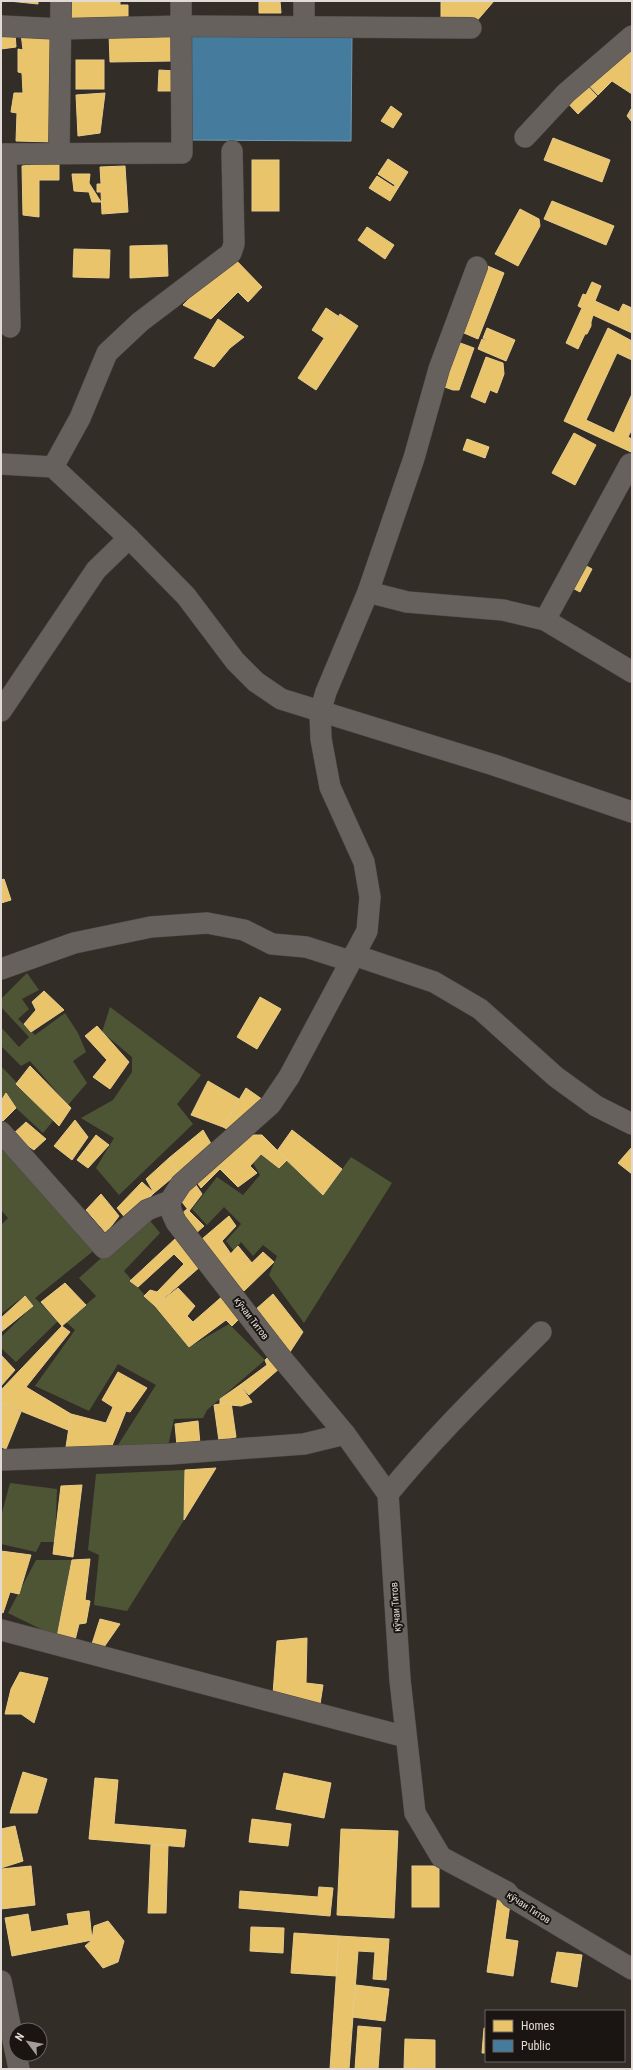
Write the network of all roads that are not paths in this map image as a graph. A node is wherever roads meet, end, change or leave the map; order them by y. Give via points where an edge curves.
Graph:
1 (61, 1) edge
2 (181, 1) edge
3 (304, 1) edge
4 (1, 26) edge
5 (181, 26) junction
6 (304, 26) junction
7 (61, 28) junction
8 (471, 28) dead end
9 (632, 36) edge
10 (525, 137) dead end
11 (232, 151) dead end
12 (59, 152) junction
13 (4, 154) edge
14 (477, 267) dead end
15 (10, 327) dead end
16 (1, 464) edge
17 (630, 464) dead end
18 (53, 466) junction
19 (129, 538) junction
20 (368, 592) junction
21 (544, 620) junction
22 (632, 672) edge
23 (1, 711) edge
24 (320, 712) junction
25 (630, 805) edge
26 (352, 958) junction
27 (1, 969) edge
28 (632, 1124) edge
29 (1, 1132) edge
30 (170, 1201) junction
31 (541, 1332) dead end
32 (345, 1434) junction
33 (1, 1460) edge
34 (388, 1494) junction
35 (1, 1630) edge
36 (406, 1737) junction
37 (632, 1969) edge
38 (1, 1981) edge
39 (19, 2069) edge

1 - 7 street
2 - 5 street
3 - 6 street
4 - 7 street
5 - 6 street
5 - 7 street
5 - 12 street via 182,153
6 - 8 street
7 - 12 street
9 - 10 street via 566,94
11 - 18 street via 234,244 231,253 140,322 107,353 80,418
12 - 13 street
13 - 15 street
14 - 20 street via 439,369 414,458
16 - 18 street
17 - 21 street
18 - 19 street
19 - 23 street via 96,570
19 - 24 street via 186,596 235,661 256,682 281,699
20 - 21 street via 407,602 503,610
20 - 24 street
21 - 22 street
24 - 25 street
24 - 26 street via 321,739 330,787 364,862 370,897 367,931
26 - 27 street via 306,947 272,944 244,930 207,924 152,927 74,943
26 - 28 street via 434,982 480,1009 556,1077 596,1106
26 - 30 street via 289,1077 270,1105 181,1184
29 - 30 street via 104,1248 147,1210
30 - 32 street, кӯчаи Титов via 176,1222 279,1355
31 - 34 street via 462,1410
32 - 33 street via 304,1444 170,1454
32 - 34 street, кӯчаи Титов
34 - 36 street, кӯчаи Титов
35 - 36 street
36 - 37 street, кӯчаи Титов via 415,1813 441,1857 507,1892 511,1897
38 - 39 street

